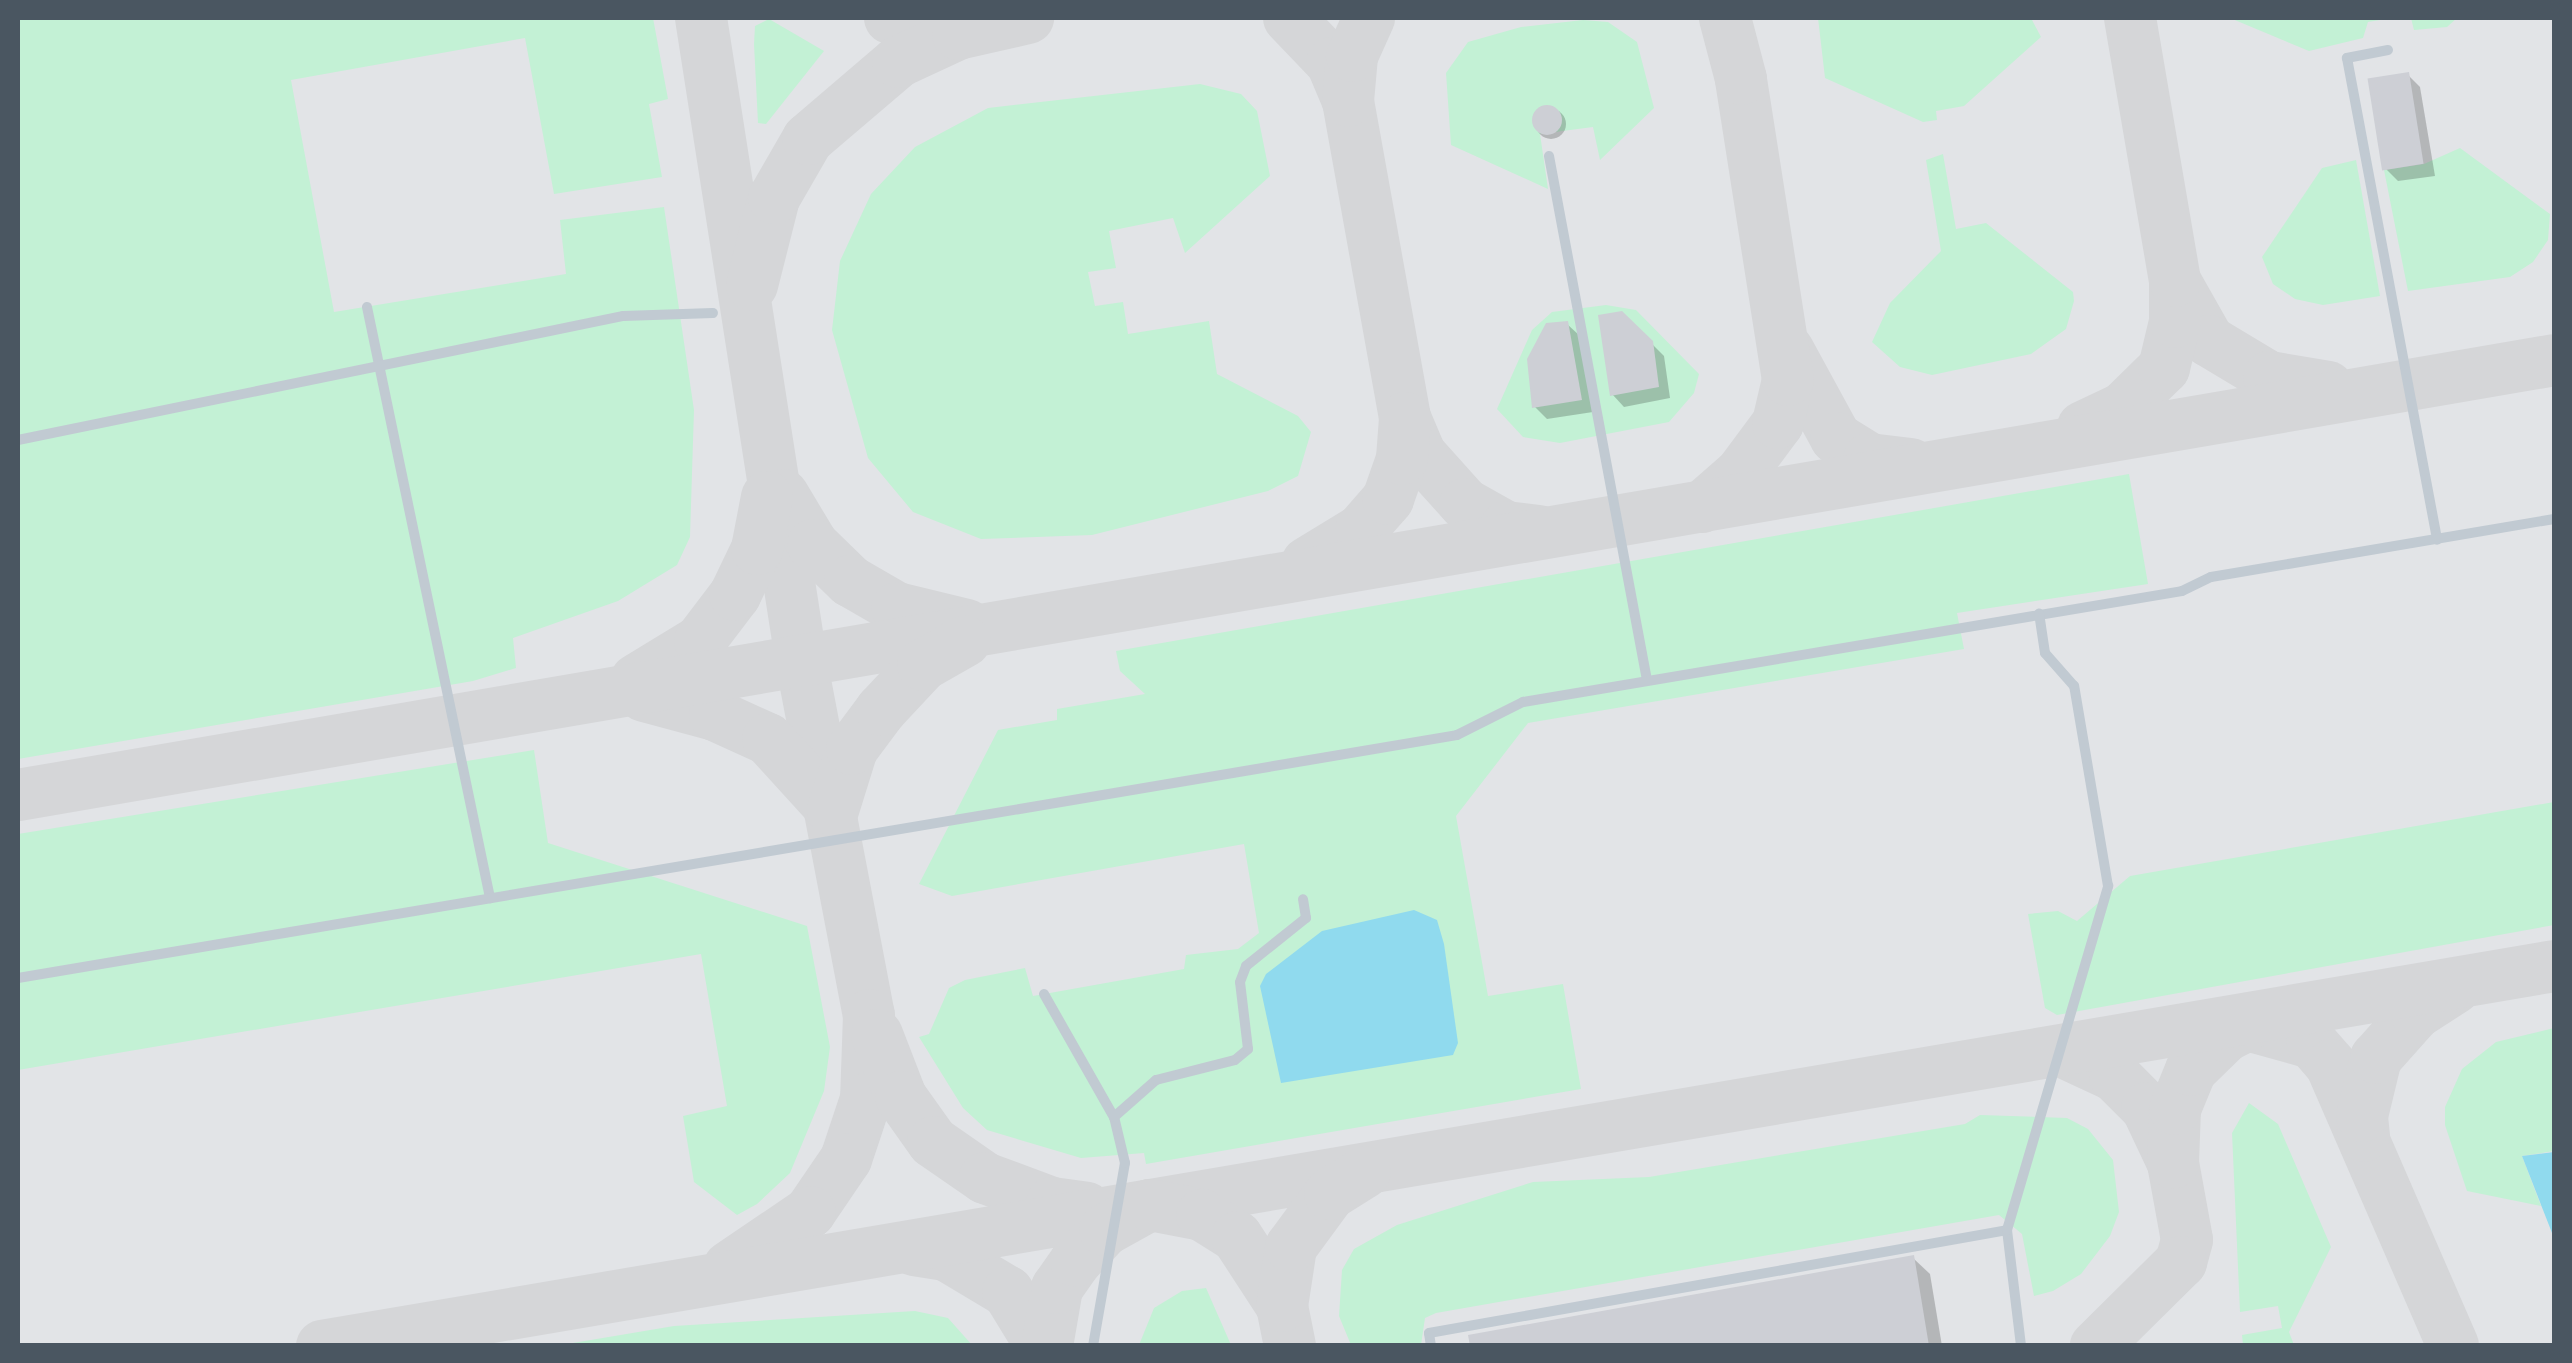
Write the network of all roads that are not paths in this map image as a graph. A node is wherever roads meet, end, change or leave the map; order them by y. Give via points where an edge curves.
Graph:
1 (2388, 50) dead end
2 (1550, 156) dead end
3 (367, 307) dead end
4 (713, 312) dead end
5 (380, 368) junction
6 (18, 440) edge
7 (2554, 519) edge
8 (2437, 540) junction
9 (2039, 613) junction
10 (1646, 680) junction
11 (490, 898) junction
12 (1303, 899) dead end
13 (18, 978) edge
14 (1044, 994) dead end
15 (1114, 1117) junction
16 (2007, 1230) junction
17 (1093, 1346) edge
18 (1431, 1346) edge
19 (2021, 1346) edge

1 - 8 lane via 2347,58
2 - 10 lane
3 - 5 lane
4 - 5 lane via 623,316
5 - 6 lane
5 - 11 lane
7 - 8 lane
8 - 9 lane
9 - 10 lane
9 - 16 lane via 2046,653 2074,686 2108,886
10 - 11 lane via 1523,702 1457,735
11 - 13 lane
12 - 15 lane via 1306,918 1246,966 1240,982 1248,1049 1212,1068 1156,1080
14 - 15 lane
15 - 17 lane via 1124,1163
16 - 18 lane via 1429,1333
16 - 19 lane

